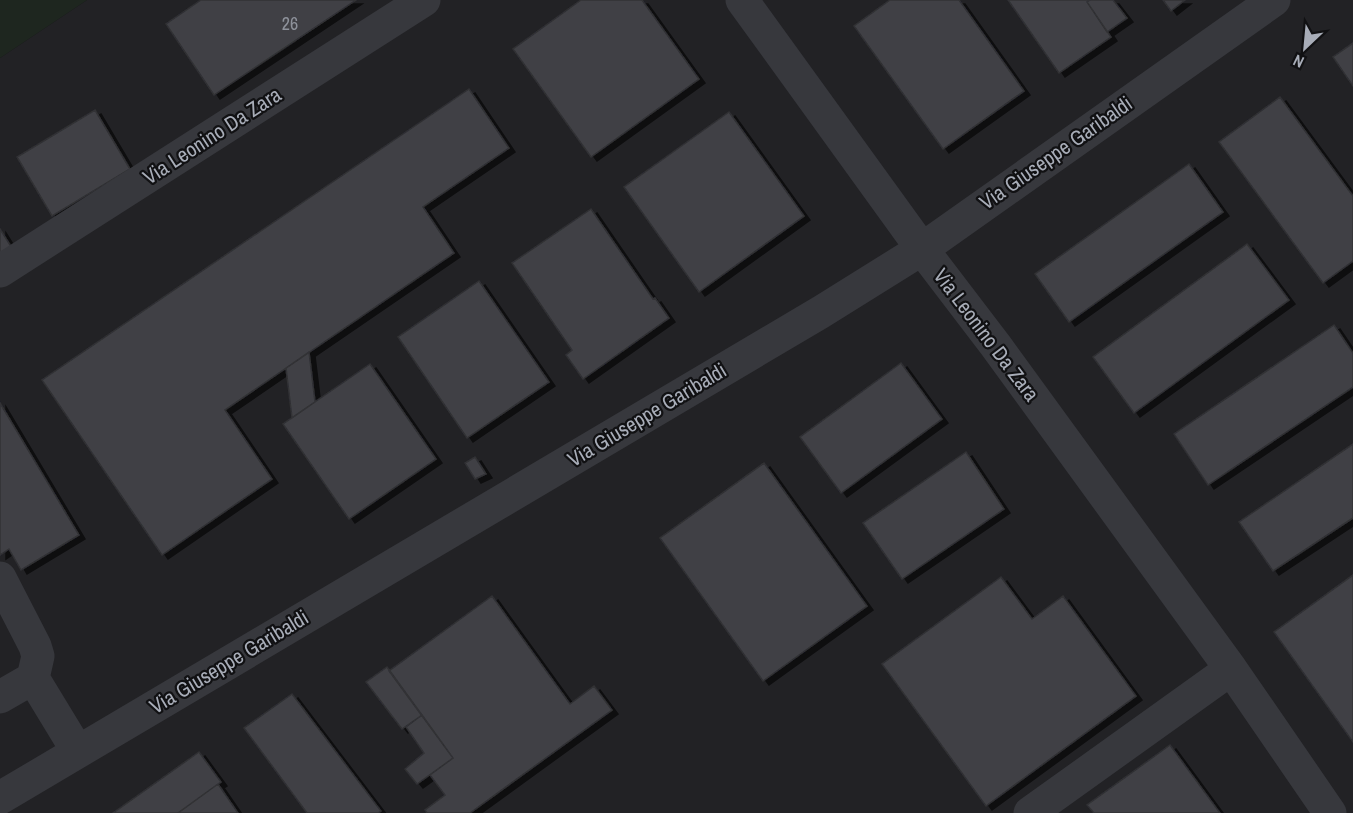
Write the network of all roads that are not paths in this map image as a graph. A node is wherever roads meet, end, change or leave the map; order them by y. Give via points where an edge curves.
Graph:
1 (424, 0) edge
2 (742, 0) edge
3 (1274, 0) edge
4 (922, 249) junction
5 (0, 271) edge
6 (0, 578) edge
7 (1232, 669) junction
8 (33, 678) junction
9 (0, 697) edge
10 (78, 752) junction
11 (0, 798) edge
12 (1030, 813) edge
13 (1330, 813) edge

1 - 5 street, Via Leonino Da Zara
2 - 4 street, Via Leonino Da Zara
3 - 4 street, Via Giuseppe Garibaldi
4 - 7 street, Via Leonino Da Zara
4 - 10 street, Via Giuseppe Garibaldi
6 - 8 street via 35,646 38,656
7 - 12 street
7 - 13 street, Via Leonino Da Zara
8 - 9 street
8 - 10 street
10 - 11 street, Via Giuseppe Garibaldi

